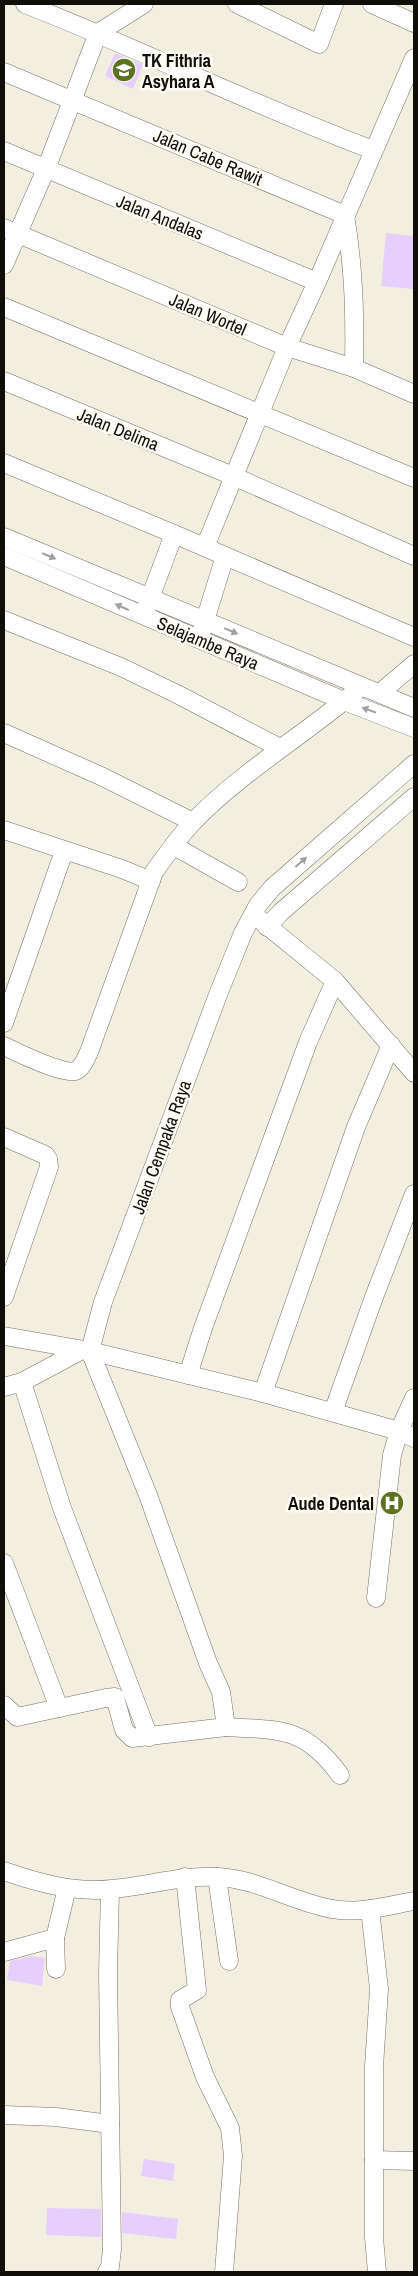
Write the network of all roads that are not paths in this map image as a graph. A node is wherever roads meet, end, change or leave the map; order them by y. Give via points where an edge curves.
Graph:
1 (25, 4) edge
2 (144, 4) edge
3 (237, 4) edge
4 (334, 4) edge
5 (372, 4) edge
6 (414, 23) edge
7 (98, 33) junction
8 (414, 58) edge
9 (4, 72) edge
10 (71, 101) junction
11 (373, 150) junction
12 (4, 151) edge
13 (46, 169) junction
14 (345, 215) junction
15 (10, 231) edge
16 (4, 265) edge
17 (317, 282) junction
18 (4, 307) edge
19 (287, 347) junction
20 (354, 368) junction
21 (4, 381) edge
22 (414, 394) edge
23 (260, 412) junction
24 (4, 462) edge
25 (233, 476) junction
26 (414, 478) edge
27 (174, 534) junction
28 (4, 537) edge
29 (205, 547) junction
30 (4, 556) edge
31 (225, 556) junction
32 (414, 556) edge
33 (150, 600) junction
34 (143, 616) junction
35 (4, 620) edge
36 (205, 620) junction
37 (414, 637) edge
38 (199, 639) junction
39 (414, 664) edge
40 (361, 687) junction
41 (380, 693) junction
42 (344, 701) junction
43 (414, 708) edge
44 (414, 728) edge
45 (4, 733) edge
46 (280, 748) junction
47 (414, 764) edge
48 (414, 797) edge
49 (193, 822) junction
50 (4, 830) edge
51 (64, 851) junction
52 (161, 864) junction
53 (238, 882) dead end
54 (266, 912) junction
55 (335, 981) junction
56 (4, 1022) edge
57 (391, 1045) junction
58 (4, 1046) edge
59 (414, 1073) edge
60 (4, 1137) edge
61 (414, 1194) edge
62 (4, 1297) edge
63 (4, 1336) edge
64 (85, 1351) junction
65 (188, 1375) junction
66 (22, 1382) junction
67 (4, 1387) edge
68 (263, 1393) junction
69 (414, 1398) edge
70 (333, 1412) junction
71 (401, 1441) edge
72 (4, 1563) edge
73 (376, 1598) dead end
74 (4, 1705) edge
75 (59, 1708) junction
76 (10, 1719) edge
77 (226, 1726) junction
78 (149, 1737) junction
79 (340, 1775) dead end
80 (4, 1871) edge
81 (185, 1877) junction
82 (217, 1877) junction
83 (67, 1888) junction
84 (110, 1890) junction
85 (414, 1901) edge
86 (370, 1908) junction
87 (55, 1938) junction
88 (4, 1952) edge
89 (230, 1961) dead end
90 (56, 1969) dead end
91 (4, 2115) edge
92 (110, 2124) junction
93 (374, 2160) junction
94 (414, 2161) edge
95 (107, 2272) edge
96 (224, 2272) edge
97 (377, 2272) edge

1 - 7 street
2 - 7 street
3 - 4 street via 319,44
5 - 6 street
7 - 10 street
7 - 11 street
8 - 11 street
9 - 10 street, Jalan Cabe Rawit
10 - 13 street
10 - 14 street, Jalan Cabe Rawit
11 - 14 street
12 - 13 street, Jalan Andalas
13 - 15 street
13 - 17 street, Jalan Andalas
14 - 17 street
14 - 20 street via 356,306
15 - 16 street
15 - 19 street, Jalan Wortel
17 - 19 street
18 - 23 street
19 - 20 street, Jalan Wortel
19 - 23 street
20 - 22 street, Jalan Wortel
21 - 25 street, Jalan Delima
23 - 25 street
23 - 26 street
24 - 27 street
25 - 29 street
25 - 32 street, Jalan Delima
27 - 29 street
27 - 33 street
28 -> 33 street
29 - 31 street
34 -> 30 street, Selajambe Raya
31 - 36 street
31 - 37 street
33 - 34 street
33 - 36 street
34 - 38 street, Selajambe Raya
35 - 46 street via 137,675
36 - 38 street
36 -> 40 street
38 - 42 street, Selajambe Raya
39 - 41 street
40 - 41 street
40 - 42 street
41 - 43 street
44 -> 42 street, Selajambe Raya
42 - 46 street
45 - 49 street
46 - 49 street
54 -> 47 street via 272,888
48 - 54 street
49 - 52 street
50 - 51 street
51 - 52 street via 122,869
51 - 56 street
52 - 53 street
52 - 58 street via 80,1068 69,1071 55,1068
54 - 55 street
54 - 64 street, Jalan Cempaka Raya via 238,944
55 - 57 street
55 - 65 street via 308,1042
57 - 59 street
57 - 68 street via 356,1127
60 - 62 street via 45,1156 49,1167
61 - 70 street
63 - 64 street
64 - 65 street
64 - 66 street
64 - 77 street via 148,1495 221,1692
65 - 68 street
66 - 67 street
66 - 78 street via 62,1508
68 - 70 street
69 - 71 street
70 - 71 street
71 - 73 street
72 - 75 street
74 - 76 street
75 - 76 street
75 - 78 street via 115,1698 126,1734 132,1738
77 - 78 street
77 - 79 street via 280,1730 303,1738 326,1754
80 - 83 street
81 - 82 street
81 - 84 street
81 - 96 street via 197,1990 180,2000 180,2007 232,2139
82 - 86 street via 241,1880 326,1908
82 - 89 street
83 - 84 street
83 - 87 street
84 - 92 street
85 - 86 street
86 - 93 street via 379,1990 374,2067
87 - 88 street
87 - 90 street
91 - 92 street
92 - 95 street via 112,2249
93 - 94 street
93 - 97 street

